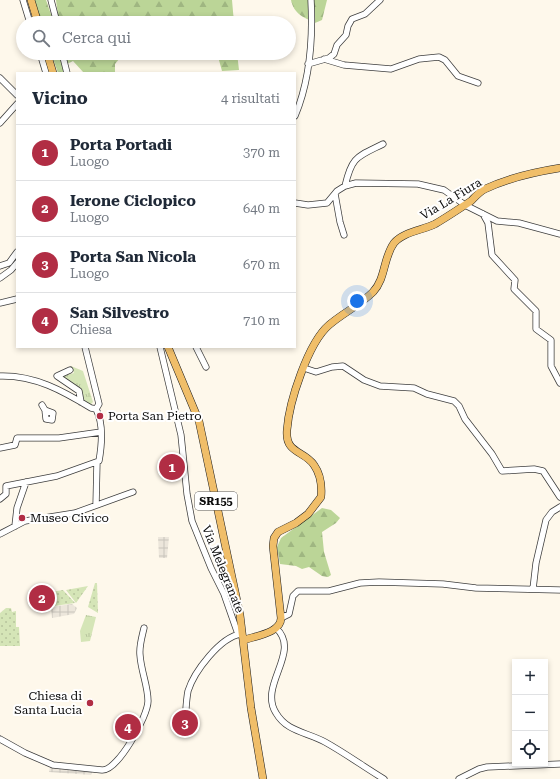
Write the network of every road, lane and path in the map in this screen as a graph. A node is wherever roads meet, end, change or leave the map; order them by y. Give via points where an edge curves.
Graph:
1 (23, 0) edge
2 (31, 0) edge
3 (51, 0) edge
4 (55, 0) edge
5 (311, 0) edge
6 (380, 0) edge
7 (54, 8) junction
8 (28, 16) edge
9 (36, 16) edge
10 (56, 16) edge
11 (324, 59) junction
12 (42, 60) edge
13 (49, 60) edge
14 (63, 60) edge
15 (308, 64) junction
16 (46, 72) edge
17 (53, 72) edge
18 (66, 72) edge
19 (0, 78) edge
20 (478, 83) dead end
21 (16, 94) edge
22 (16, 105) edge
23 (296, 114) edge
24 (0, 123) edge
25 (383, 144) dead end
26 (560, 168) edge
27 (345, 186) junction
28 (335, 194) junction
29 (296, 203) edge
30 (465, 205) junction
31 (482, 212) junction
32 (560, 234) edge
33 (344, 235) dead end
34 (16, 253) edge
35 (16, 264) edge
36 (0, 266) edge
37 (0, 278) edge
38 (16, 299) edge
39 (0, 303) edge
40 (85, 348) edge
41 (160, 348) edge
42 (168, 348) edge
43 (196, 348) edge
44 (206, 367) dead end
45 (304, 368) junction
46 (70, 370) dead end
47 (0, 376) edge
48 (560, 383) edge
49 (81, 402) junction
50 (96, 409) junction
51 (101, 432) junction
52 (0, 448) edge
53 (97, 462) junction
54 (26, 482) junction
55 (133, 492) dead end
56 (560, 497) edge
57 (0, 499) edge
58 (96, 505) junction
59 (560, 506) edge
60 (15, 525) junction
61 (0, 534) edge
62 (533, 589) junction
63 (560, 590) edge
64 (281, 618) junction
65 (144, 628) dead end
66 (276, 628) junction
67 (242, 636) junction
68 (185, 722) dead end
69 (0, 739) edge
70 (560, 764) edge
71 (263, 779) edge
72 (384, 779) edge
73 (459, 779) edge

1 - 8 street
2 - 9 main road
3 - 7 street
4 - 7 street
5 - 15 street
6 - 11 street via 365,14 352,19 334,54
7 - 10 street
11 - 15 street
11 - 20 street via 344,65 391,69 419,59 439,57 445,60 458,76
12 - 16 street
13 - 17 main road
14 - 18 street
15 - 23 street via 301,102
19 - 21 street
22 - 24 street
25 - 27 street via 358,156 350,166
26 - 30 main road, Via La Fiura via 530,173 484,190
27 - 28 street
27 - 30 street via 376,182 430,186 444,190
28 - 29 street via 327,203
28 - 33 street
30 - 31 street
30 - 45 main road, Via La Fiura via 434,224 394,243 378,286 362,301 329,324 318,336
31 - 32 street via 497,220
31 - 48 street via 488,223 492,255 515,280 514,289 536,311 536,329 551,340 552,366
34 - 36 street via 9,263
35 - 37 street
38 - 39 street
40 - 50 street via 99,404
41 - 67 street, Via Melegranate via 183,448 192,521
42 - 67 main road, SR155 via 199,421
43 - 44 street
45 - 56 street via 316,372 332,366 342,366 364,380 380,386 414,388 454,401 500,469 506,472 534,469 543,471
45 - 64 main road, Via La Fiura via 289,413 287,438 293,450 314,464 320,476 321,497 308,514 278,532 274,538
46 - 49 street via 57,376 80,391
47 - 49 street via 19,376 38,381
49 - 50 street
50 - 51 street via 100,416
51 - 52 street via 59,438 17,438 15,445
51 - 53 street via 100,461
53 - 54 street via 57,476
53 - 58 street
54 - 57 street via 6,486 6,494
54 - 60 street via 17,508
55 - 58 street
58 - 60 street via 75,513
59 - 62 street via 546,520
60 - 61 street
62 - 63 street
62 - 64 street via 360,583 330,591 298,591 293,596 289,614
64 - 66 main road
65 - 69 street via 140,654 148,694 147,709 128,746 114,765 105,770 59,766 25,753
66 - 67 main road
66 - 72 street via 284,638 285,645 273,684 272,704 282,723 323,741
67 - 68 street via 212,653 197,673 187,696
67 - 71 main road, SR155 via 250,708
70 - 73 street via 487,767

